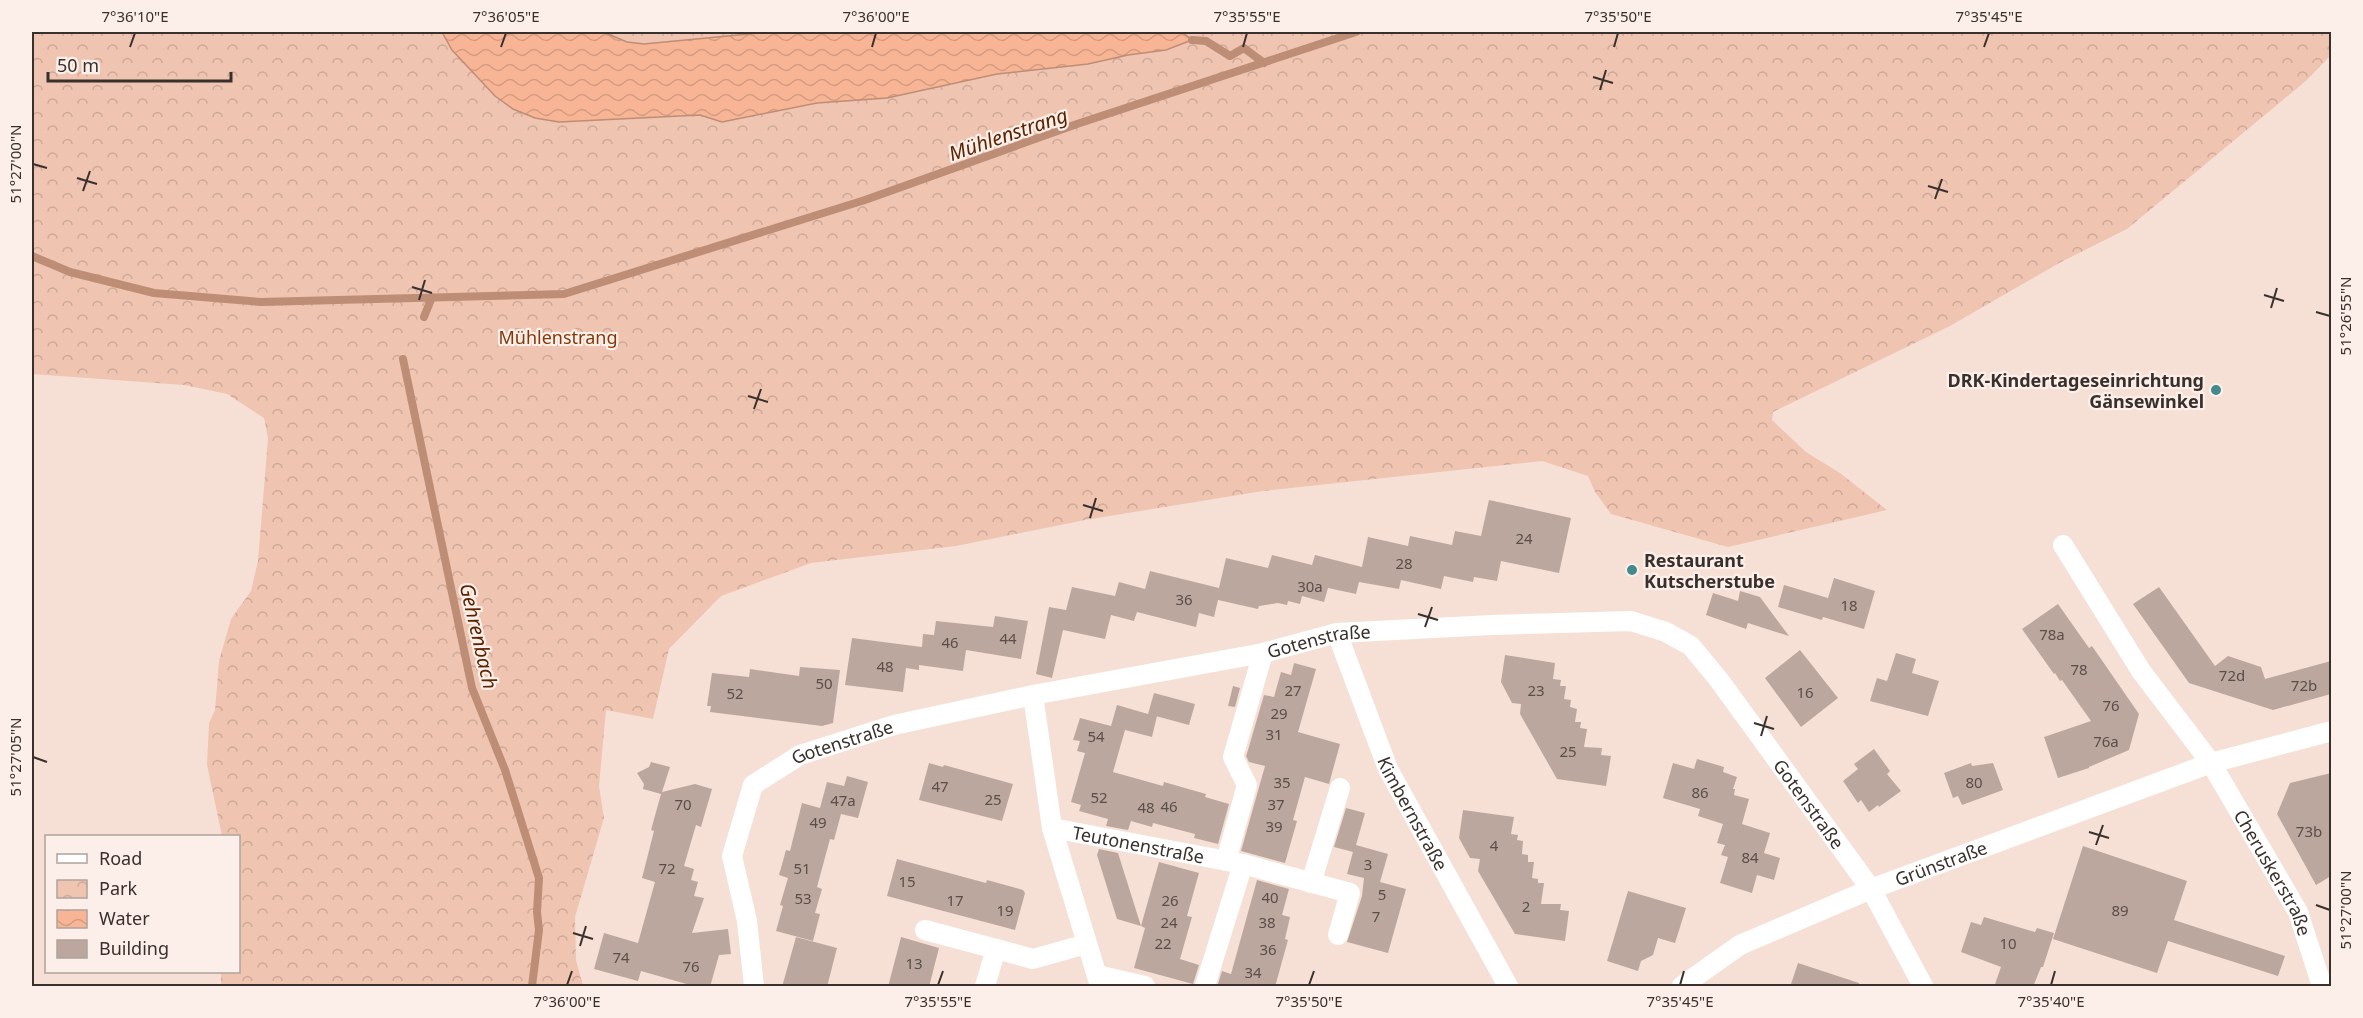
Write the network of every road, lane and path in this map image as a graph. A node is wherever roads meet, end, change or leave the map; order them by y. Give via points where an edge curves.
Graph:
1 (2063, 544) dead end
2 (1337, 633) junction
3 (1263, 653) junction
4 (1033, 695) junction
5 (2331, 731) edge
6 (2211, 764) junction
7 (1340, 788) dead end
8 (1052, 828) junction
9 (1234, 863) junction
10 (1311, 883) junction
11 (1871, 889) junction
12 (925, 930) dead end
13 (1338, 935) dead end
14 (1086, 944) junction
15 (996, 949) junction
16 (1098, 981) edge
17 (754, 987) edge
18 (985, 987) edge
19 (1145, 987) edge
20 (1205, 987) edge
21 (1508, 987) edge
22 (1682, 987) edge
23 (1923, 987) edge
24 (2322, 987) edge

1 - 6 street via 2141,671
2 - 3 street, Gotenstraße
2 - 11 street, Gotenstraße via 1631,621 1666,632 1691,646 1719,680
2 - 21 street, Kimbernstraße via 1388,769
3 - 4 street, Gotenstraße
3 - 9 street, Teutonenstraße via 1233,757 1247,785
4 - 8 street, Teutonenstraße
4 - 17 street, Gotenstraße via 894,726 800,755 753,785 732,856 747,921
5 - 6 street, Grünstraße
6 - 11 street, Grünstraße
6 - 24 street, Cheruskerstraße via 2298,912
7 - 10 street
8 - 9 street, Teutonenstraße
8 - 14 street, Teutonenstraße
9 - 10 street, Teutonenstraße
9 - 20 street, Teutonenstraße
10 - 13 street, Teutonenstraße via 1350,893
11 - 22 street, Grünstraße via 1740,945
11 - 23 street, Gotenstraße
12 - 15 street
14 - 15 street via 1034,959
14 - 16 street, Teutonenstraße
15 - 18 street
16 - 19 street, Teutonenstraße

